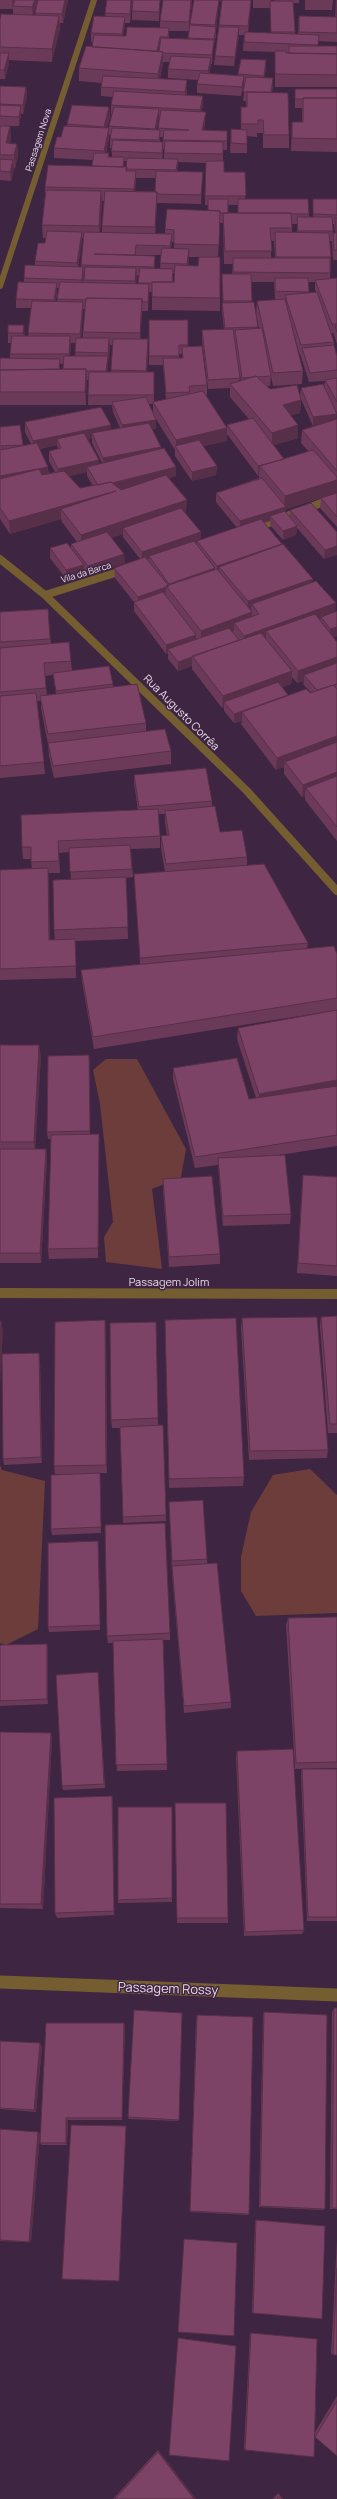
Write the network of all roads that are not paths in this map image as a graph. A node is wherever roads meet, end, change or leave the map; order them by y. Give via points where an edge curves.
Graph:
1 (94, 0) edge
2 (0, 286) edge
3 (337, 497) edge
4 (248, 531) edge
5 (0, 559) edge
6 (135, 567) edge
7 (45, 595) junction
8 (337, 891) edge
9 (0, 1293) edge
10 (337, 1294) edge
11 (0, 1982) edge
12 (337, 1995) edge

1 - 2 street, Passagem Nova
3 - 4 street
5 - 7 street, Rua Augusto Corrêa
6 - 7 street, Vila da Barca
7 - 8 street, Rua Augusto Corrêa via 247,791
9 - 10 street, Passagem Jolim
11 - 12 street, Passagem Rossy

